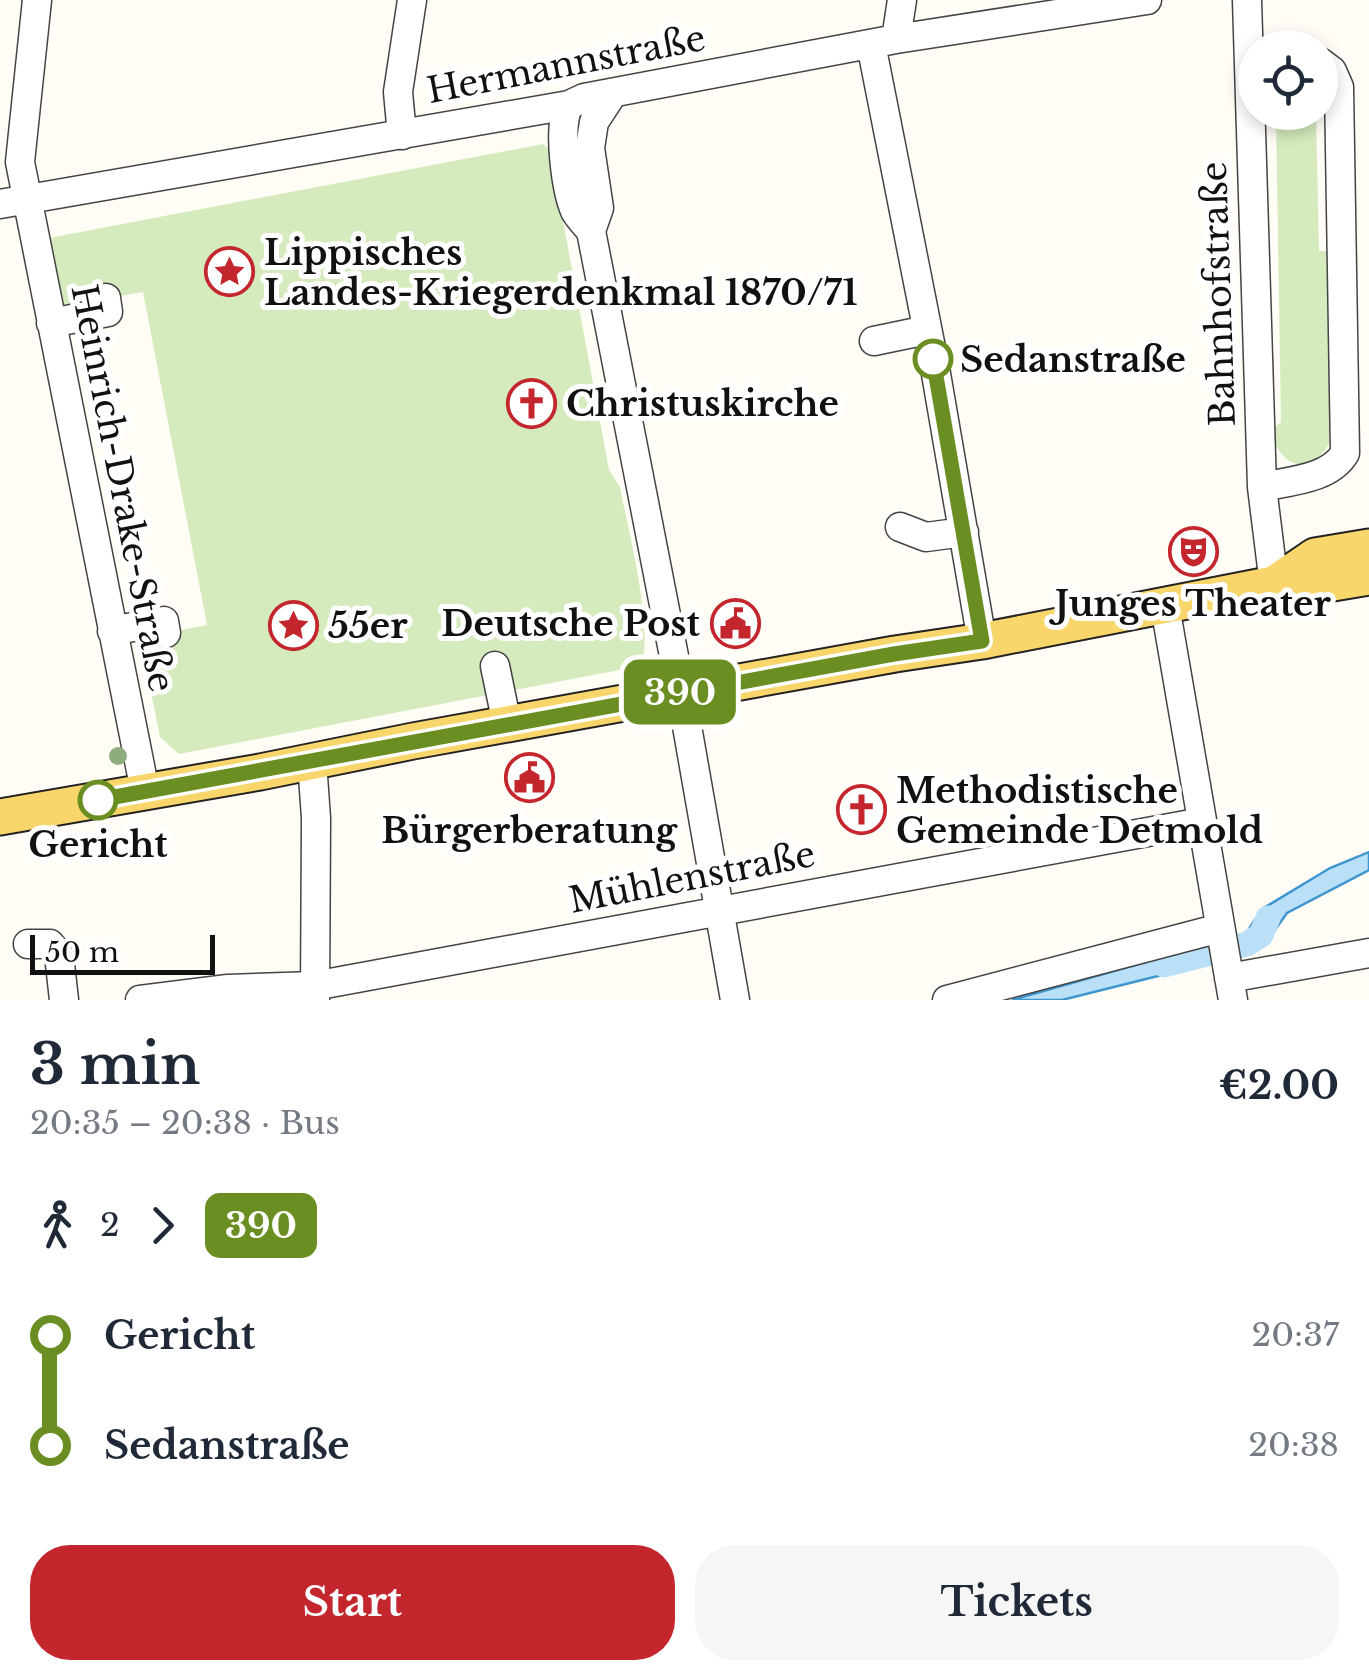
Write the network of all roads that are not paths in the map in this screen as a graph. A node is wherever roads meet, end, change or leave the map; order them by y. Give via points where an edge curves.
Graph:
1 (37, 0) edge
2 (412, 0) edge
3 (902, 0) edge
4 (1146, 0) edge
5 (1247, 0) edge
6 (1249, 30) edge
7 (884, 42) junction
8 (1338, 85) edge
9 (613, 93) junction
10 (570, 105) junction
11 (1253, 130) edge
12 (402, 134) junction
13 (14, 202) edge
14 (1354, 214) edge
15 (591, 231) junction
16 (106, 298) dead end
17 (52, 323) junction
18 (928, 330) junction
19 (874, 342) dead end
20 (1357, 391) edge
21 (1262, 487) junction
22 (900, 527) dead end
23 (964, 532) junction
24 (1369, 547) edge
25 (1369, 577) edge
26 (1274, 584) junction
27 (1165, 606) junction
28 (112, 630) junction
29 (166, 633) dead end
30 (982, 641) junction
31 (495, 666) dead end
32 (682, 692) junction
33 (507, 724) junction
34 (312, 762) junction
35 (145, 791) junction
36 (0, 817) edge
37 (1202, 822) junction
38 (719, 909) junction
39 (28, 944) dead end
40 (1369, 953) edge
41 (1226, 961) edge
42 (315, 993) edge
43 (153, 998) edge
44 (64, 1000) edge
45 (735, 1000) edge
46 (947, 1000) edge

1 - 13 street, Heinrich-Drake-Straße
2 - 12 street via 398,92
3 - 7 street
4 - 7 street, Hermannstraße
5 - 6 street, Bahnhofstraße
7 - 9 street, Hermannstraße
7 - 18 street
8 - 14 street
9 - 10 street, Hermannstraße
9 - 15 street via 594,122 591,169 599,208
10 - 12 street, Hermannstraße
10 - 15 street via 562,141 576,212
11 - 21 street, Bahnhofstraße
12 - 13 street, Hermannstraße
13 - 17 street, Heinrich-Drake-Straße
14 - 20 street
15 - 32 street
16 - 17 street via 108,312
17 - 28 street, Heinrich-Drake-Straße
18 - 19 street
18 - 23 street
20 - 21 street via 1339,464
21 - 26 street, Bahnhofstraße
22 - 23 street via 926,537
23 - 30 street
24 - 26 main road via 1315,556
25 - 26 main road via 1320,586
26 - 27 main road
27 - 30 main road
27 - 37 street
28 - 29 street via 164,621
28 - 35 street, Heinrich-Drake-Straße
30 - 32 main road
31 - 33 street
32 - 33 main road
32 - 38 street
33 - 34 main road via 458,720
34 - 35 main road
34 - 42 street
35 - 36 main road
37 - 38 street, Mühlenstraße
37 - 41 street
38 - 42 street, Mühlenstraße
38 - 45 street
39 - 44 street via 50,944 58,955
40 - 41 street
41 - 46 street
42 - 43 street, Mühlenstraße

